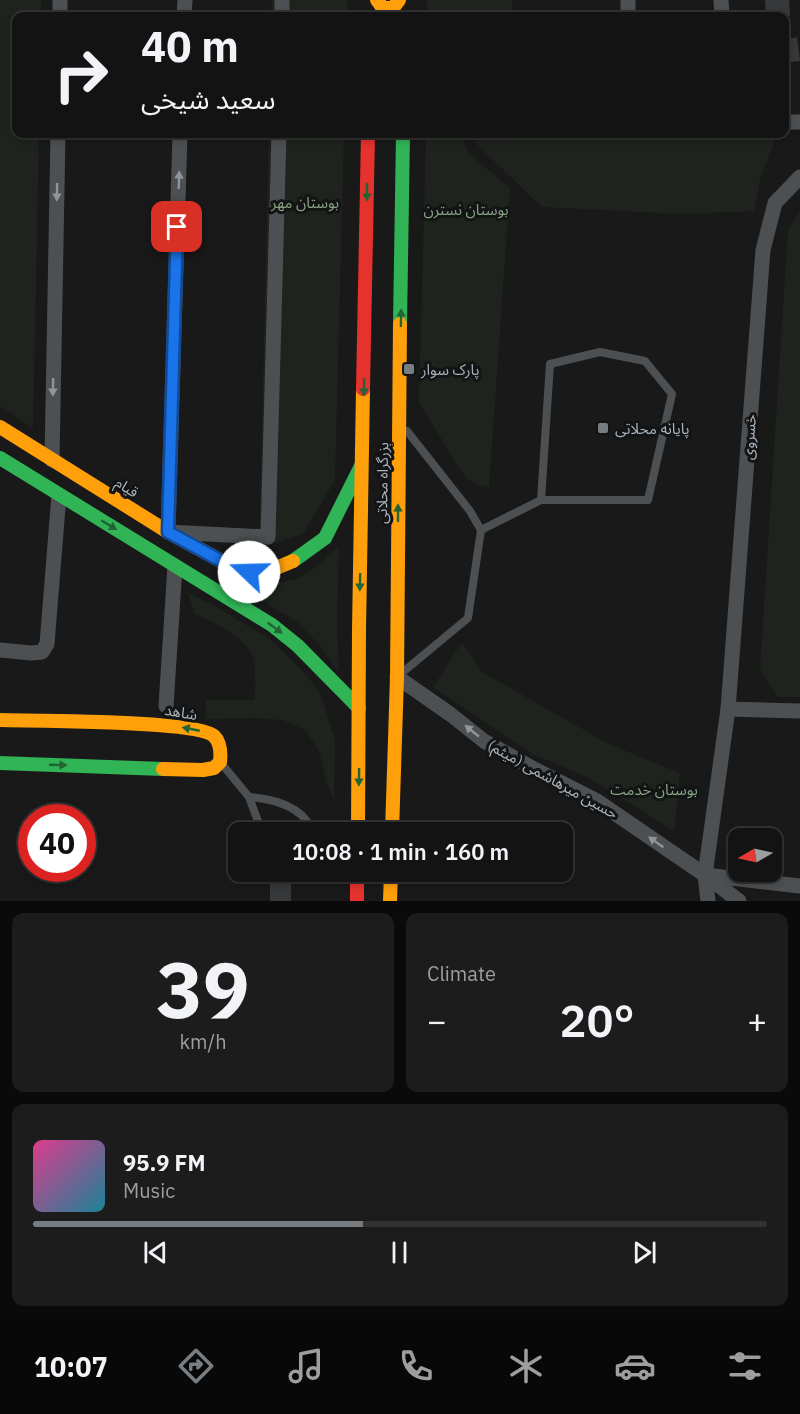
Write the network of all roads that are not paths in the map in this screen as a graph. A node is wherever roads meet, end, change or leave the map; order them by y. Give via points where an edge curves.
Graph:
1 (377, 0) edge
2 (399, 0) edge
3 (58, 138) edge
4 (180, 138) edge
5 (279, 138) edge
6 (368, 138) edge
7 (403, 138) edge
8 (800, 177) edge
9 (399, 421) junction
10 (0, 427) edge
11 (0, 458) edge
12 (52, 460) junction
13 (363, 463) junction
14 (59, 495) junction
15 (541, 500) junction
16 (481, 530) junction
17 (168, 532) junction
18 (206, 553) junction
19 (175, 566) junction
20 (192, 576) junction
21 (0, 650) edge
22 (397, 677) junction
23 (166, 706) dead end
24 (360, 708) junction
25 (728, 709) junction
26 (800, 711) edge
27 (0, 720) edge
28 (220, 762) junction
29 (0, 763) edge
30 (249, 797) junction
31 (258, 822) edge
32 (308, 822) edge
33 (358, 822) edge
34 (392, 822) edge
35 (705, 875) junction
36 (357, 882) edge
37 (391, 882) edge
38 (800, 886) edge
39 (357, 901) edge
40 (390, 901) edge
41 (708, 901) edge
42 (739, 901) edge

1 - 2 main road via 382,7 393,8
3 -> 12 street
17 -> 4 street
5 - 17 street via 268,537
6 -> 13 main road, بزرگراه محلاتی
9 -> 7 main road, بزرگراه محلاتی
8 - 25 street, خسروی via 775,203 763,250
9 - 16 lane
22 -> 9 main road, بزرگراه محلاتی
10 - 12 main road, قیام
11 - 14 main road
12 - 17 main road, قیام
13 - 18 main road, قیام via 325,538 296,560 268,571 249,572
13 -> 24 main road, بزرگراه محلاتی
14 -> 19 main road
14 - 21 street via 47,644 42,652
15 - 15 lane via 648,500 672,394 645,360 600,352 550,364
15 - 16 lane
16 - 22 lane via 468,618
17 - 18 main road, قیام
18 - 20 main road via 204,566
19 - 20 main road
19 - 23 street
20 -> 24 main road via 272,625
22 - 34 main road, بزرگراه محلاتی
35 -> 22 street, حسین میرهاشمی (میثم) via 597,801 484,741
24 -> 33 main road, بزرگراه محلاتی
25 - 26 street
25 - 35 street, خسروی
28 -> 27 main road, شاهد via 221,749 214,736 199,730 165,725
29 -> 28 main road via 203,770
28 - 30 lane
30 - 31 lane
30 - 32 lane via 283,803
35 - 38 street
35 - 41 street, خسروی
35 - 42 street, حسین میرهاشمی (میثم)
36 - 39 main road
37 - 40 main road

